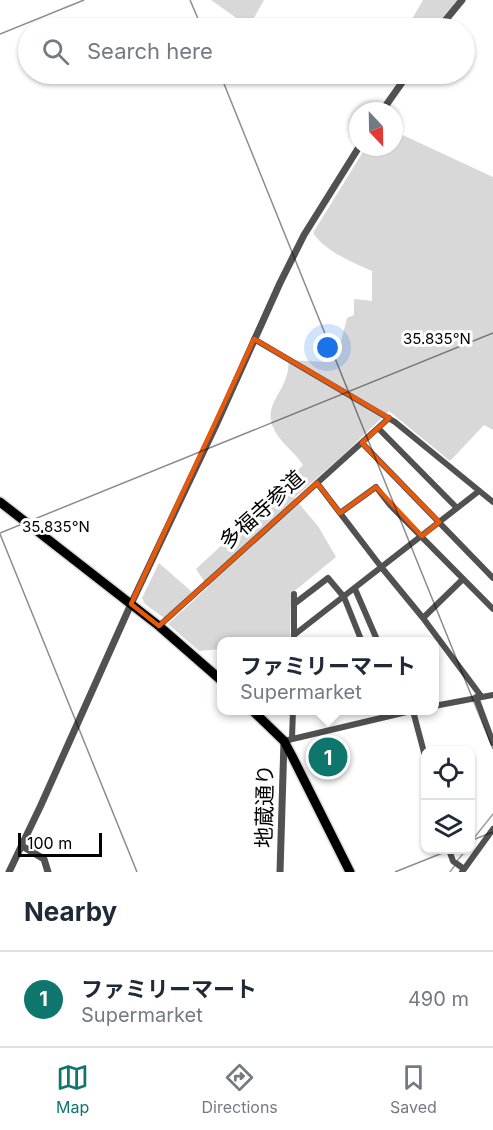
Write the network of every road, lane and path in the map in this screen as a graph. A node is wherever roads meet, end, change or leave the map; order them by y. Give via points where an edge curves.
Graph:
1 (462, 0) edge
2 (447, 18) edge
3 (401, 84) edge
4 (388, 102) edge
5 (353, 156) edge
6 (254, 339) junction
7 (389, 418) junction
8 (378, 428) junction
9 (362, 443) junction
10 (317, 483) junction
11 (479, 491) junction
12 (492, 498) edge
13 (0, 502) edge
14 (457, 508) junction
15 (340, 513) junction
16 (439, 522) junction
17 (422, 536) junction
18 (382, 568) junction
19 (493, 578) edge
20 (463, 579) junction
21 (355, 589) junction
22 (294, 594) dead end
23 (344, 597) junction
24 (131, 604) junction
25 (294, 604) junction
26 (493, 609) edge
27 (423, 618) junction
28 (159, 626) junction
29 (294, 637) edge
30 (295, 637) edge
31 (360, 637) edge
32 (376, 637) edge
33 (436, 637) edge
34 (439, 641) edge
35 (217, 677) edge
36 (493, 695) edge
37 (478, 697) junction
38 (439, 705) edge
39 (257, 715) edge
40 (292, 715) edge
41 (385, 715) edge
42 (412, 715) edge
43 (288, 740) junction
44 (493, 743) edge
45 (422, 746) edge
46 (493, 829) edge
47 (22, 846) junction
48 (451, 854) edge
49 (463, 870) edge
50 (9, 872) edge
51 (48, 872) edge
52 (280, 872) edge
53 (350, 872) edge

1 - 2 street
3 - 4 street
5 - 6 street via 304,236
6 - 7 street
6 - 24 street
7 - 8 street, 多福寺参道
7 - 11 street
8 - 9 street, 多福寺参道
8 - 14 street
9 - 10 street, 多福寺参道
9 - 16 street
10 - 15 street
10 - 28 street, 多福寺参道
11 - 12 street
11 - 14 street
13 - 24 main road
14 - 16 street
15 - 17 street via 376,487
15 - 18 street
16 - 17 street
16 - 19 street
17 - 18 street
17 - 20 street
18 - 21 street
18 - 27 street
20 - 26 street
20 - 27 street
21 - 23 street
21 - 32 street
22 - 25 street
23 - 25 street via 328,578
23 - 30 street
23 - 31 street
24 - 28 main road
24 - 47 street
25 - 29 street
27 - 33 street
28 - 35 main road
34 - 37 street
36 - 37 street
37 - 38 street
37 - 44 street
39 - 43 main road
40 - 43 street
41 - 43 street
42 - 45 street
43 - 52 street, 地蔵通り
43 - 53 main road
46 - 49 street
47 - 50 street
47 - 51 street via 44,859
48 - 49 street

